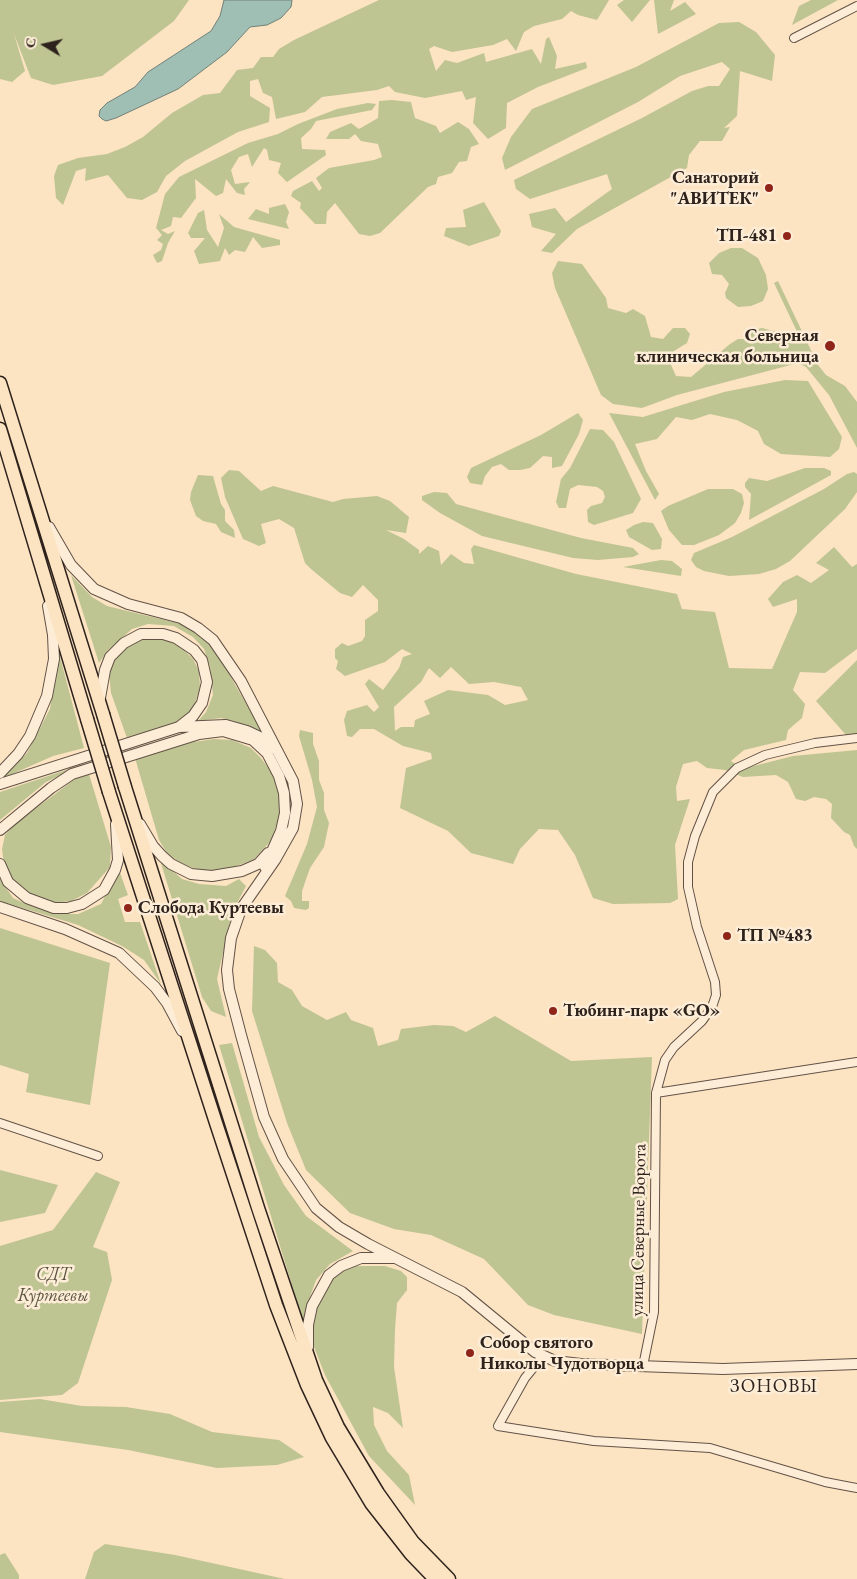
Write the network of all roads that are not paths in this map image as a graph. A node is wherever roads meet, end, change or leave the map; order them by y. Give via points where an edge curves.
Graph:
1 (857, 6) edge
2 (794, 38) dead end
3 (0, 382) edge
4 (0, 429) edge
5 (38, 503) junction
6 (41, 568) junction
7 (101, 709) junction
8 (179, 727) junction
9 (857, 738) edge
10 (282, 757) junction
11 (0, 773) edge
12 (0, 784) edge
13 (131, 808) junction
14 (116, 813) junction
15 (1, 831) edge
16 (281, 831) junction
17 (0, 864) edge
18 (259, 882) junction
19 (0, 907) edge
20 (192, 1051) junction
21 (857, 1062) edge
22 (656, 1093) junction
23 (0, 1123) edge
24 (98, 1156) dead end
25 (396, 1258) junction
26 (543, 1356) junction
27 (308, 1358) junction
28 (857, 1364) edge
29 (643, 1366) junction
30 (857, 1488) edge
31 (434, 1579) edge
32 (449, 1579) edge

1 - 2 street
3 - 5 highway
4 - 6 highway
5 - 7 highway
5 - 10 street via 62,551 76,572 94,589 128,604 181,618 213,640 241,682
6 - 11 street via 53,635 51,677 42,710 30,736
6 - 14 highway, bridge
7 - 8 street via 102,679 117,648 141,634 163,634 194,650 206,672 202,703
7 - 13 highway, bridge
8 - 10 street via 226,725 247,730 264,739
8 - 12 street
9 - 22 street, улица Северные Ворота via 815,743 765,755 737,768 713,792 695,836 686,872 692,909 715,982 716,995 702,1021 665,1060
10 - 18 street via 293,781 297,804 293,828 281,852
13 - 16 street via 162,856 181,870 203,876 225,876 258,864
13 - 27 highway
14 - 17 street via 118,860 115,870 104,890 82,904 54,908 32,901 8,882
14 - 20 highway
15 - 16 street via 72,774 199,734 223,732 253,740 267,753 284,793 285,813
16 - 18 street
18 - 25 street via 235,924 227,970 231,998 264,1117 283,1159 316,1208 339,1227
19 - 20 street via 119,953 161,995
20 - 31 highway via 276,1305 313,1400 371,1503
21 - 22 street
22 - 29 street, улица Северные Ворота via 654,1312
23 - 24 street
25 - 26 street via 462,1292
25 - 27 street via 361,1258 341,1266 330,1276 312,1306 308,1325
26 - 29 street via 567,1363
26 - 30 street via 525,1378 498,1426 594,1441 710,1448 825,1482
27 - 32 highway via 321,1393 358,1463 413,1542
28 - 29 street via 723,1369

